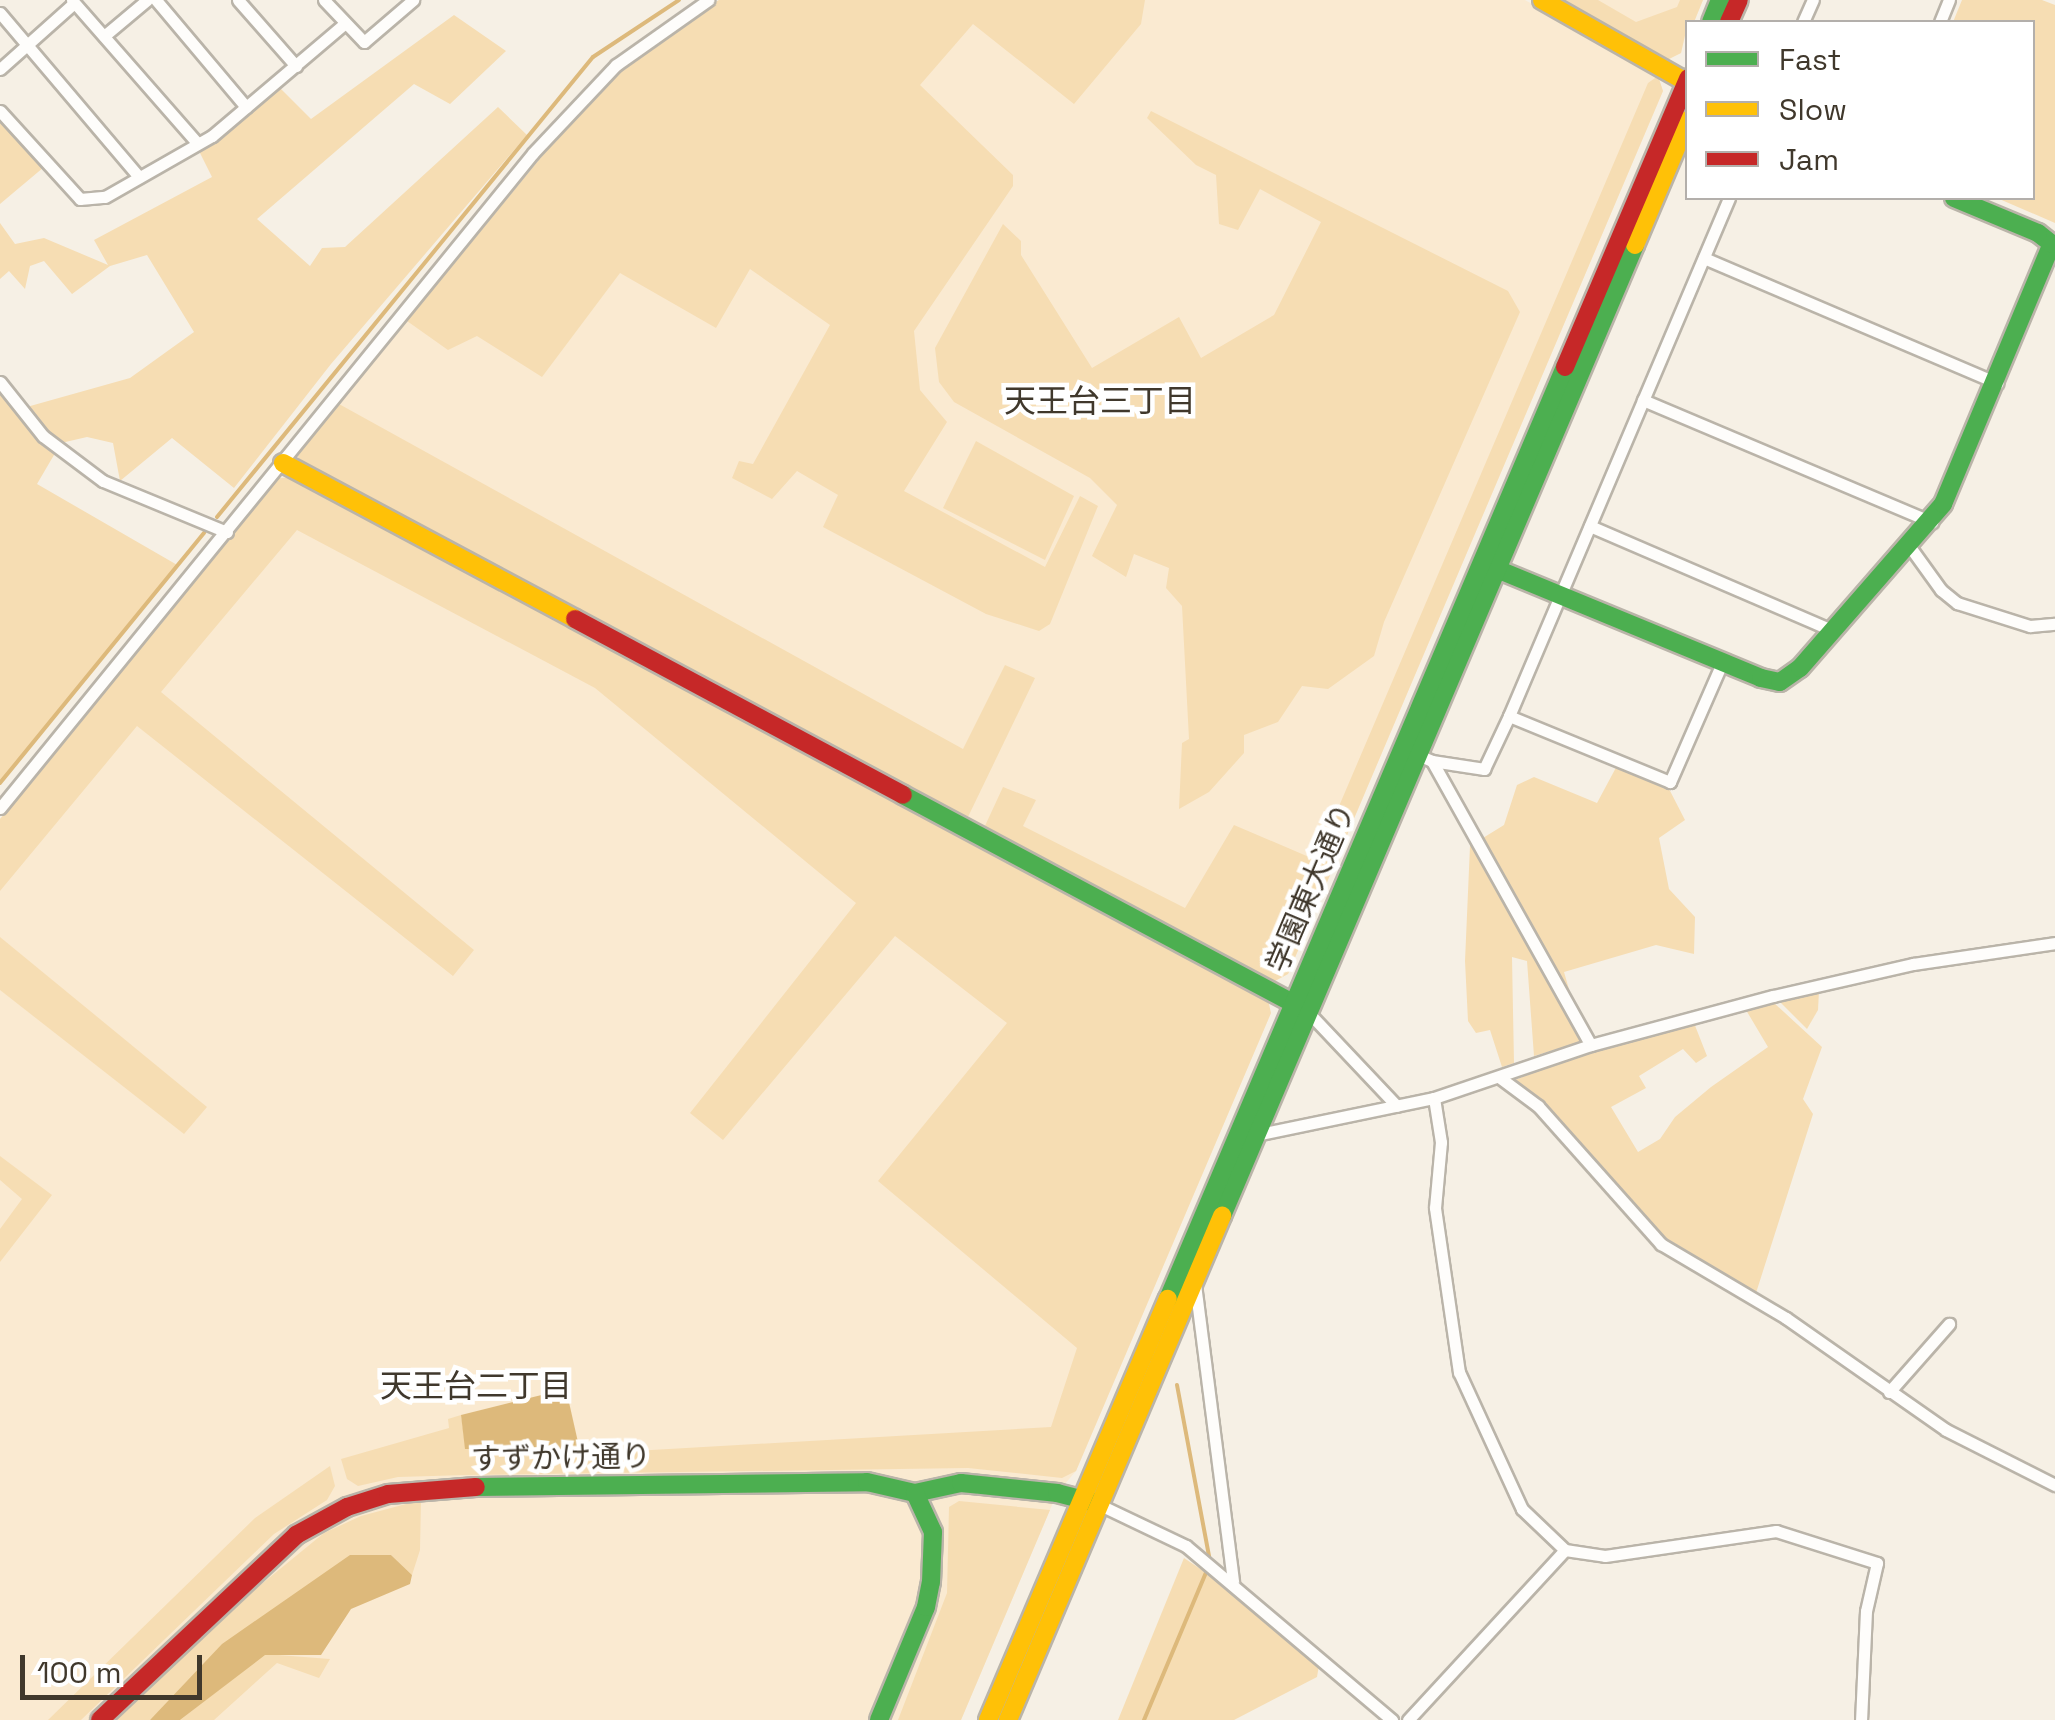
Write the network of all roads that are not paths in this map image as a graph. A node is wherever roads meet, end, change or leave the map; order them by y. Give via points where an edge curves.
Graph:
1 (147, 0) edge
2 (156, 0) edge
3 (238, 0) edge
4 (324, 0) edge
5 (413, 0) edge
6 (708, 0) edge
7 (1542, 0) edge
8 (73, 1) edge
9 (0, 13) edge
10 (344, 24) junction
11 (104, 36) junction
12 (27, 45) junction
13 (296, 66) junction
14 (0, 69) edge
15 (1685, 80) edge
16 (1685, 86) edge
17 (246, 107) junction
18 (0, 112) edge
19 (1685, 127) edge
20 (197, 143) junction
21 (140, 176) junction
22 (1728, 200) edge
23 (1959, 200) edge
24 (2054, 245) edge
25 (1704, 258) junction
26 (0, 382) edge
27 (1997, 383) junction
28 (1643, 400) junction
29 (283, 464) junction
30 (1932, 522) junction
31 (1590, 526) junction
32 (227, 532) junction
33 (1910, 547) junction
34 (1488, 565) junction
35 (1560, 596) junction
36 (2055, 624) edge
37 (1834, 630) junction
38 (1722, 663) junction
39 (1509, 716) junction
40 (1425, 758) junction
41 (0, 808) edge
42 (2055, 943) edge
43 (1300, 1006) junction
44 (1591, 1044) junction
45 (1499, 1078) junction
46 (1434, 1098) junction
47 (1397, 1106) junction
48 (1260, 1134) junction
49 (1194, 1279) junction
50 (1948, 1324) dead end
51 (1889, 1392) junction
52 (2055, 1485) edge
53 (915, 1493) junction
54 (1091, 1501) junction
55 (1566, 1550) junction
56 (1233, 1582) junction
57 (100, 1720) edge
58 (879, 1720) edge
59 (988, 1720) edge
60 (1008, 1720) edge
61 (1392, 1720) edge
62 (1408, 1720) edge
63 (1861, 1720) edge

1 - 11 street
2 - 17 street
3 - 13 street
4 - 10 street
5 - 10 street via 364,42
6 - 29 street via 616,65 557,127
7 - 15 main road
8 - 11 street
8 - 12 street
9 - 12 street
10 - 13 street
11 - 20 street
12 - 14 street
12 - 21 street
13 - 17 street
16 - 34 main road, 学園東大通り
17 - 20 street
18 - 21 street via 80,199 105,196
19 - 34 main road, 学園東大通り
20 - 21 street
22 - 25 street
23 - 24 main road
24 - 27 main road
25 - 27 street
25 - 28 street
26 - 32 street via 43,436 102,481
27 - 30 main road
28 - 30 street
28 - 31 street
29 - 32 street
29 - 43 main road
30 - 33 main road
31 - 35 street
31 - 37 street
32 - 41 street
33 - 36 street via 1957,603 2030,626
33 - 37 main road
34 - 35 main road
34 - 40 main road, 学園東大通り
34 - 43 main road, 学園東大通り
35 - 38 main road
35 - 39 street
37 - 38 main road via 1780,682
38 - 39 street via 1670,782
39 - 40 street via 1484,770
40 - 43 main road, 学園東大通り
40 - 44 street
42 - 44 street via 1913,964
43 - 47 street
43 - 48 main road, 学園東大通り
43 - 54 main road, 学園東大通り
44 - 45 street
45 - 46 street
45 - 51 street via 1538,1106 1661,1244 1786,1318
46 - 47 street
46 - 55 street via 1441,1142 1435,1208 1460,1372 1507,1485 1522,1509
47 - 48 street
48 - 49 main road, 学園東大通り
49 - 54 main road, 学園東大通り
49 - 56 street
50 - 51 street
51 - 52 street via 1946,1430
53 - 54 main road, すずかけ通り via 961,1483
53 - 57 main road, すずかけ通り via 884,1483 439,1487 370,1499 320,1520 283,1546
53 - 58 main road via 933,1532 931,1582
54 - 56 street via 1186,1546
54 - 59 main road, 学園東大通り
54 - 60 main road, 学園東大通り
55 - 62 street
55 - 63 street via 1605,1556 1776,1531 1877,1563 1866,1610
56 - 61 street

